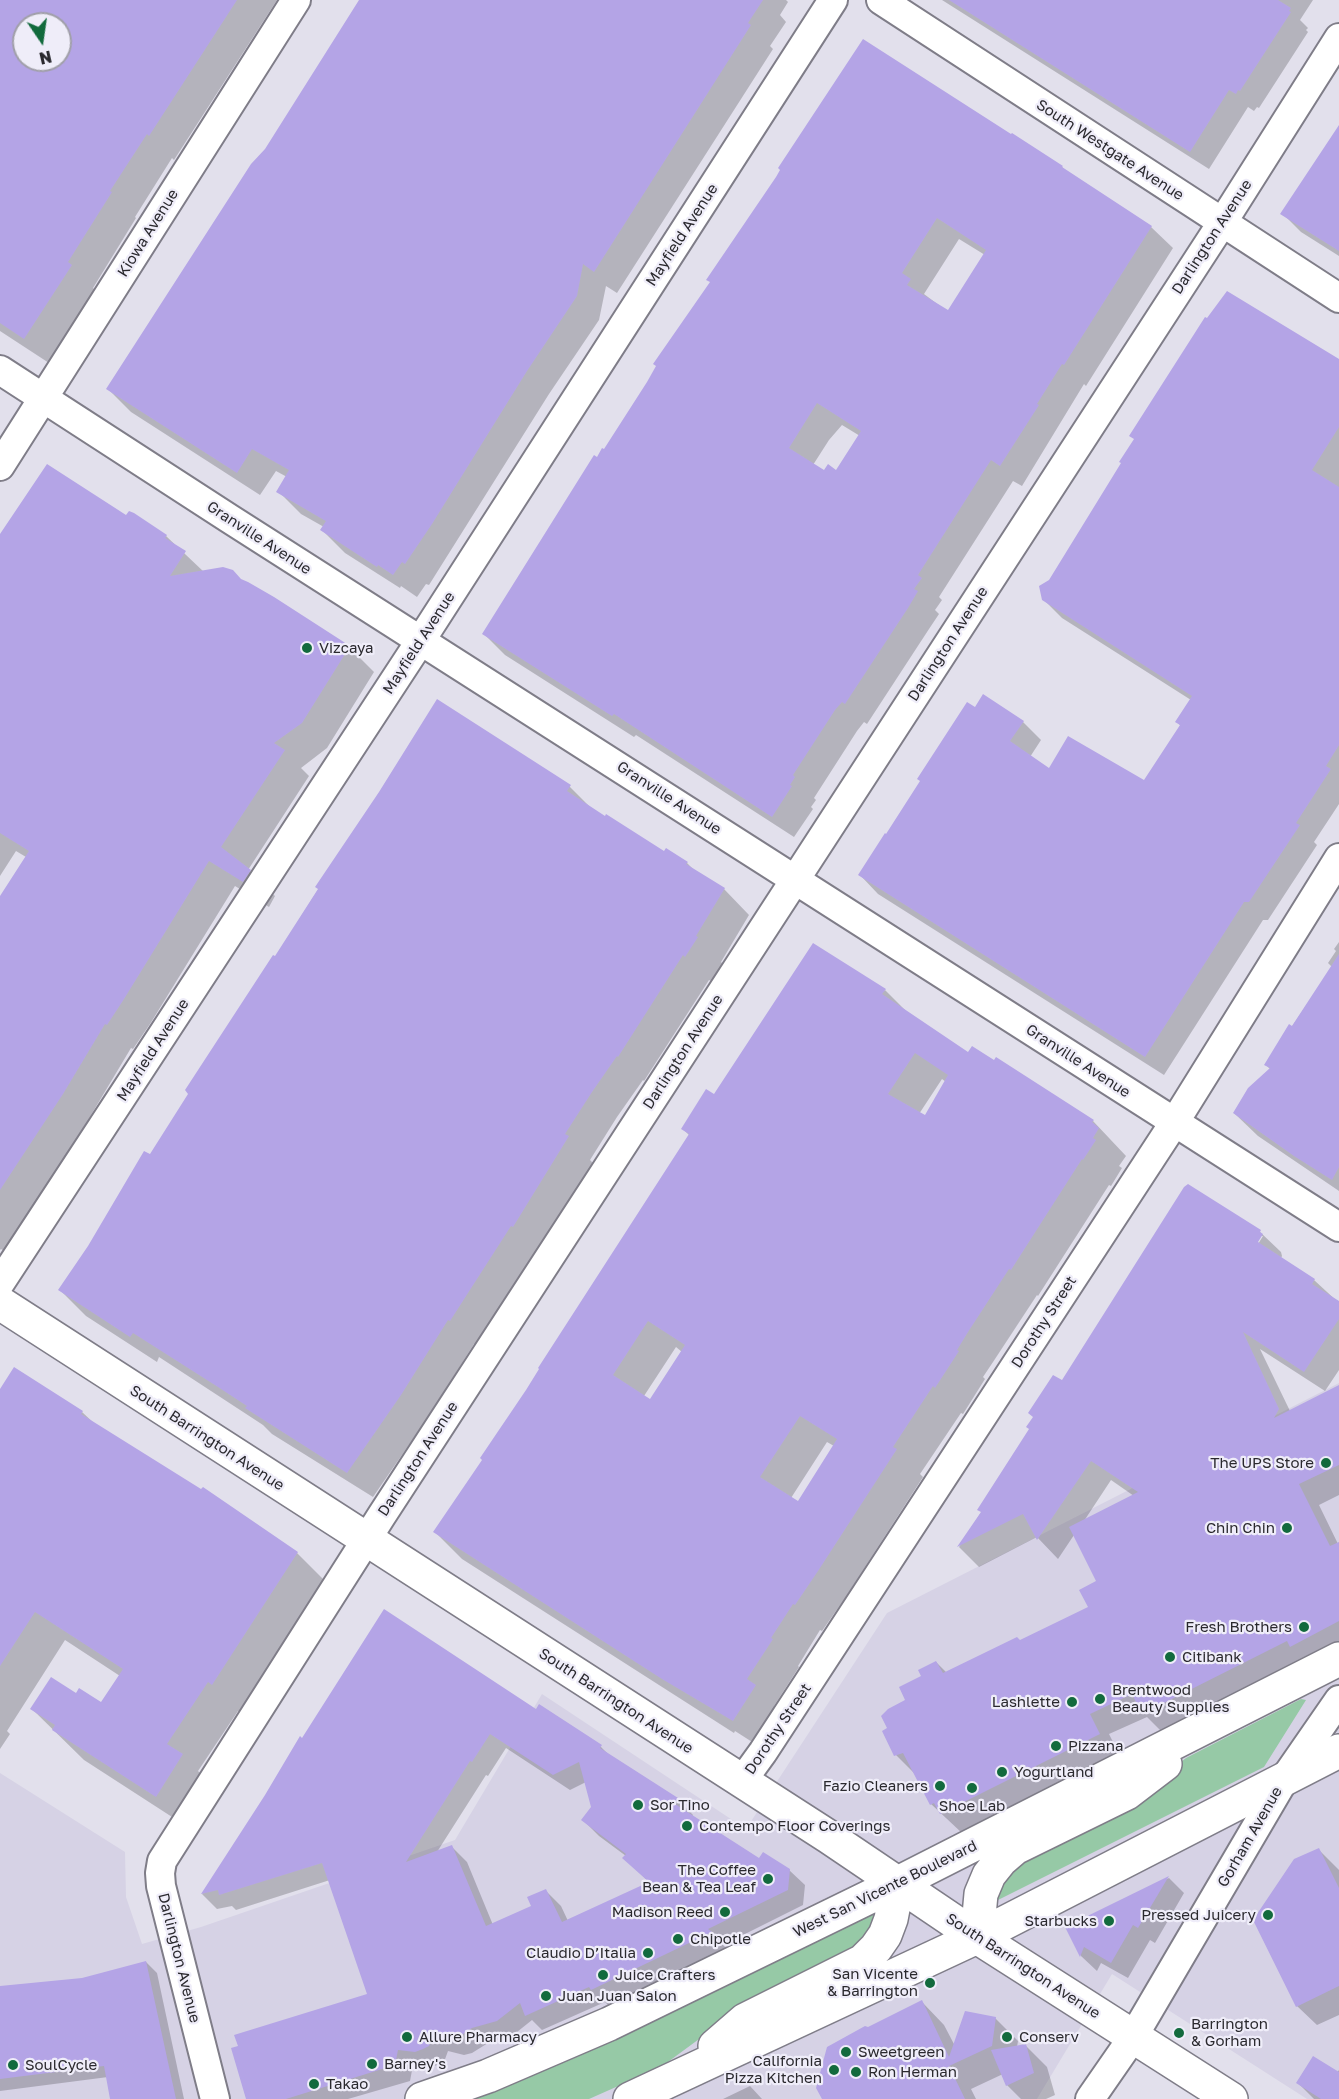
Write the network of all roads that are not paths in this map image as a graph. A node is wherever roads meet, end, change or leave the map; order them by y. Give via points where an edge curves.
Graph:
1 (296, 0) edge
2 (833, 0) edge
3 (881, 0) edge
4 (1339, 38) edge
5 (1222, 223) junction
6 (1339, 298) edge
7 (0, 370) edge
8 (44, 399) junction
9 (0, 466) edge
10 (421, 640) junction
11 (1339, 858) edge
12 (795, 879) junction
13 (1174, 1123) junction
14 (1339, 1227) edge
15 (0, 1283) edge
16 (0, 1303) edge
17 (366, 1540) junction
18 (1339, 1659) edge
19 (1339, 1700) edge
20 (1239, 1709) junction
21 (1339, 1751) edge
22 (1285, 1778) junction
23 (742, 1781) junction
24 (898, 1883) junction
25 (976, 1937) junction
26 (1133, 2037) junction
27 (677, 2078) junction
28 (215, 2099) edge
29 (422, 2099) edge
30 (630, 2099) edge
31 (1090, 2099) edge
32 (1231, 2099) edge

1 - 8 street, Kiowa Avenue
2 - 10 street, Mayfield Avenue
3 - 5 street, South Westgate Avenue
4 - 5 street, Darlington Avenue
5 - 6 street, South Westgate Avenue
5 - 12 street, Darlington Avenue
7 - 8 street, Granville Avenue
8 - 9 street, Kiowa Avenue
8 - 10 street, Granville Avenue
10 - 12 street, Granville Avenue
10 - 15 street, Mayfield Avenue
11 - 13 street, Dorothy Street
12 - 13 street, Granville Avenue
12 - 17 street, Darlington Avenue
13 - 14 street, Granville Avenue
13 - 23 street, Dorothy Street
16 - 17 main road, South Barrington Avenue
17 - 23 main road, South Barrington Avenue
17 - 28 street, Darlington Avenue via 162,1861 161,1886 170,1928
18 - 20 main road, West San Vicente Boulevard
19 - 22 street, Gorham Avenue
20 - 24 main road, West San Vicente Boulevard
20 - 25 main road via 1127,1793 1015,1848 1001,1860 981,1894
21 - 22 main road
22 - 25 main road
22 - 26 street, Gorham Avenue
23 - 24 main road, South Barrington Avenue
24 - 25 main road, South Barrington Avenue
24 - 27 main road via 885,1935 863,1961 745,2020
24 - 29 main road, West San Vicente Boulevard via 609,2024 488,2076
25 - 26 main road, South Barrington Avenue
25 - 27 main road
26 - 31 street, Gorham Avenue
26 - 32 main road, South Barrington Avenue
27 - 30 main road

